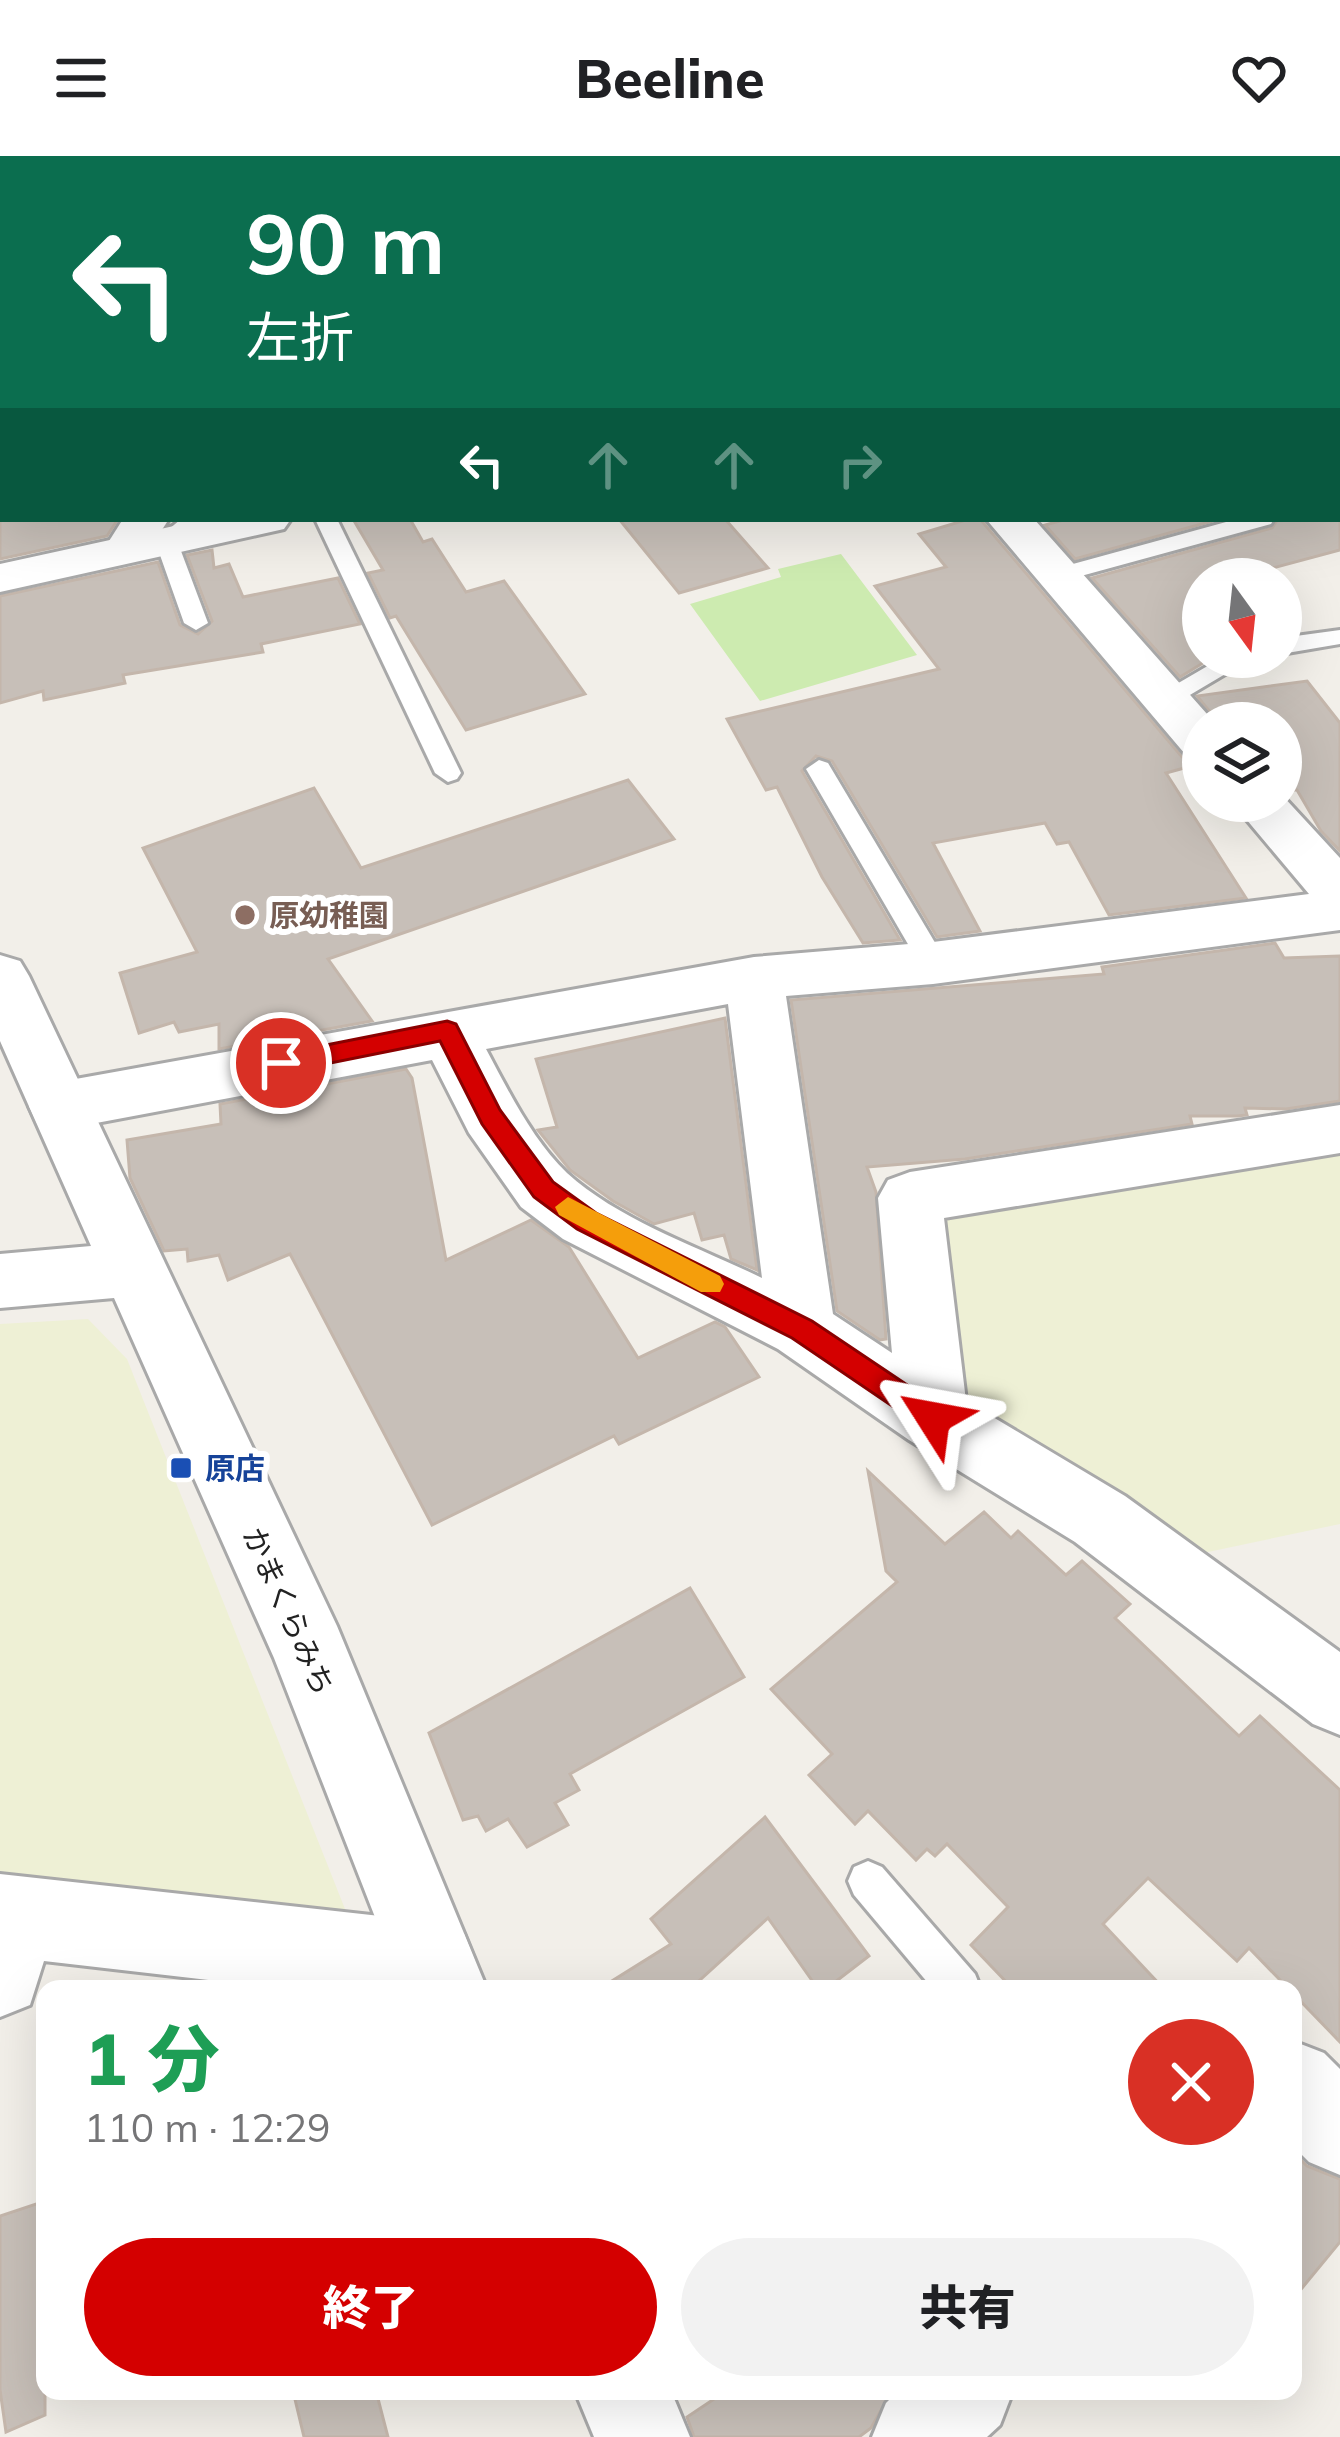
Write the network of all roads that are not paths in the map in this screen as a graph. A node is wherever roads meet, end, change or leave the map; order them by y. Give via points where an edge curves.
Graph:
1 (243, 522) edge
2 (327, 522) edge
3 (1012, 522) edge
4 (1252, 522) edge
5 (158, 532) edge
6 (1059, 575) junction
7 (0, 578) edge
8 (196, 623) dead end
9 (1340, 637) edge
10 (1302, 643) edge
11 (1204, 678) edge
12 (1164, 700) junction
13 (1182, 719) edge
14 (819, 770) dead end
15 (448, 773) dead end
16 (1277, 822) edge
17 (1340, 893) edge
18 (1340, 910) edge
19 (934, 963) junction
20 (0, 976) edge
21 (754, 978) junction
22 (447, 1030) junction
23 (59, 1106) junction
24 (1340, 1129) edge
25 (133, 1269) junction
26 (0, 1281) edge
27 (802, 1329) junction
28 (933, 1418) junction
29 (1338, 1693) edge
30 (868, 1881) dead end
31 (4, 1935) edge
32 (440, 1976) edge
33 (952, 1980) edge
34 (1302, 2093) edge
35 (1340, 2131) edge
36 (957, 2400) edge
37 (920, 2437) edge

1 - 5 street
2 - 15 lane
3 - 6 street
4 - 6 lane
5 - 7 street
5 - 8 lane
6 - 12 street
9 - 10 lane
11 - 12 lane
12 - 13 street
14 - 19 lane
16 - 17 street
18 - 19 street
19 - 21 street
20 - 23 street, かまくらみち
21 - 22 street
21 - 27 street
22 - 23 street
22 - 27 street via 491,1117 543,1189 586,1221
23 - 25 street, かまくらみち
24 - 28 street via 910,1198
25 - 26 street
25 - 32 street, かまくらみち via 310,1652
27 - 28 street
28 - 29 street via 1100,1519
30 - 33 lane
31 - 32 street
34 - 35 street
36 - 37 street

